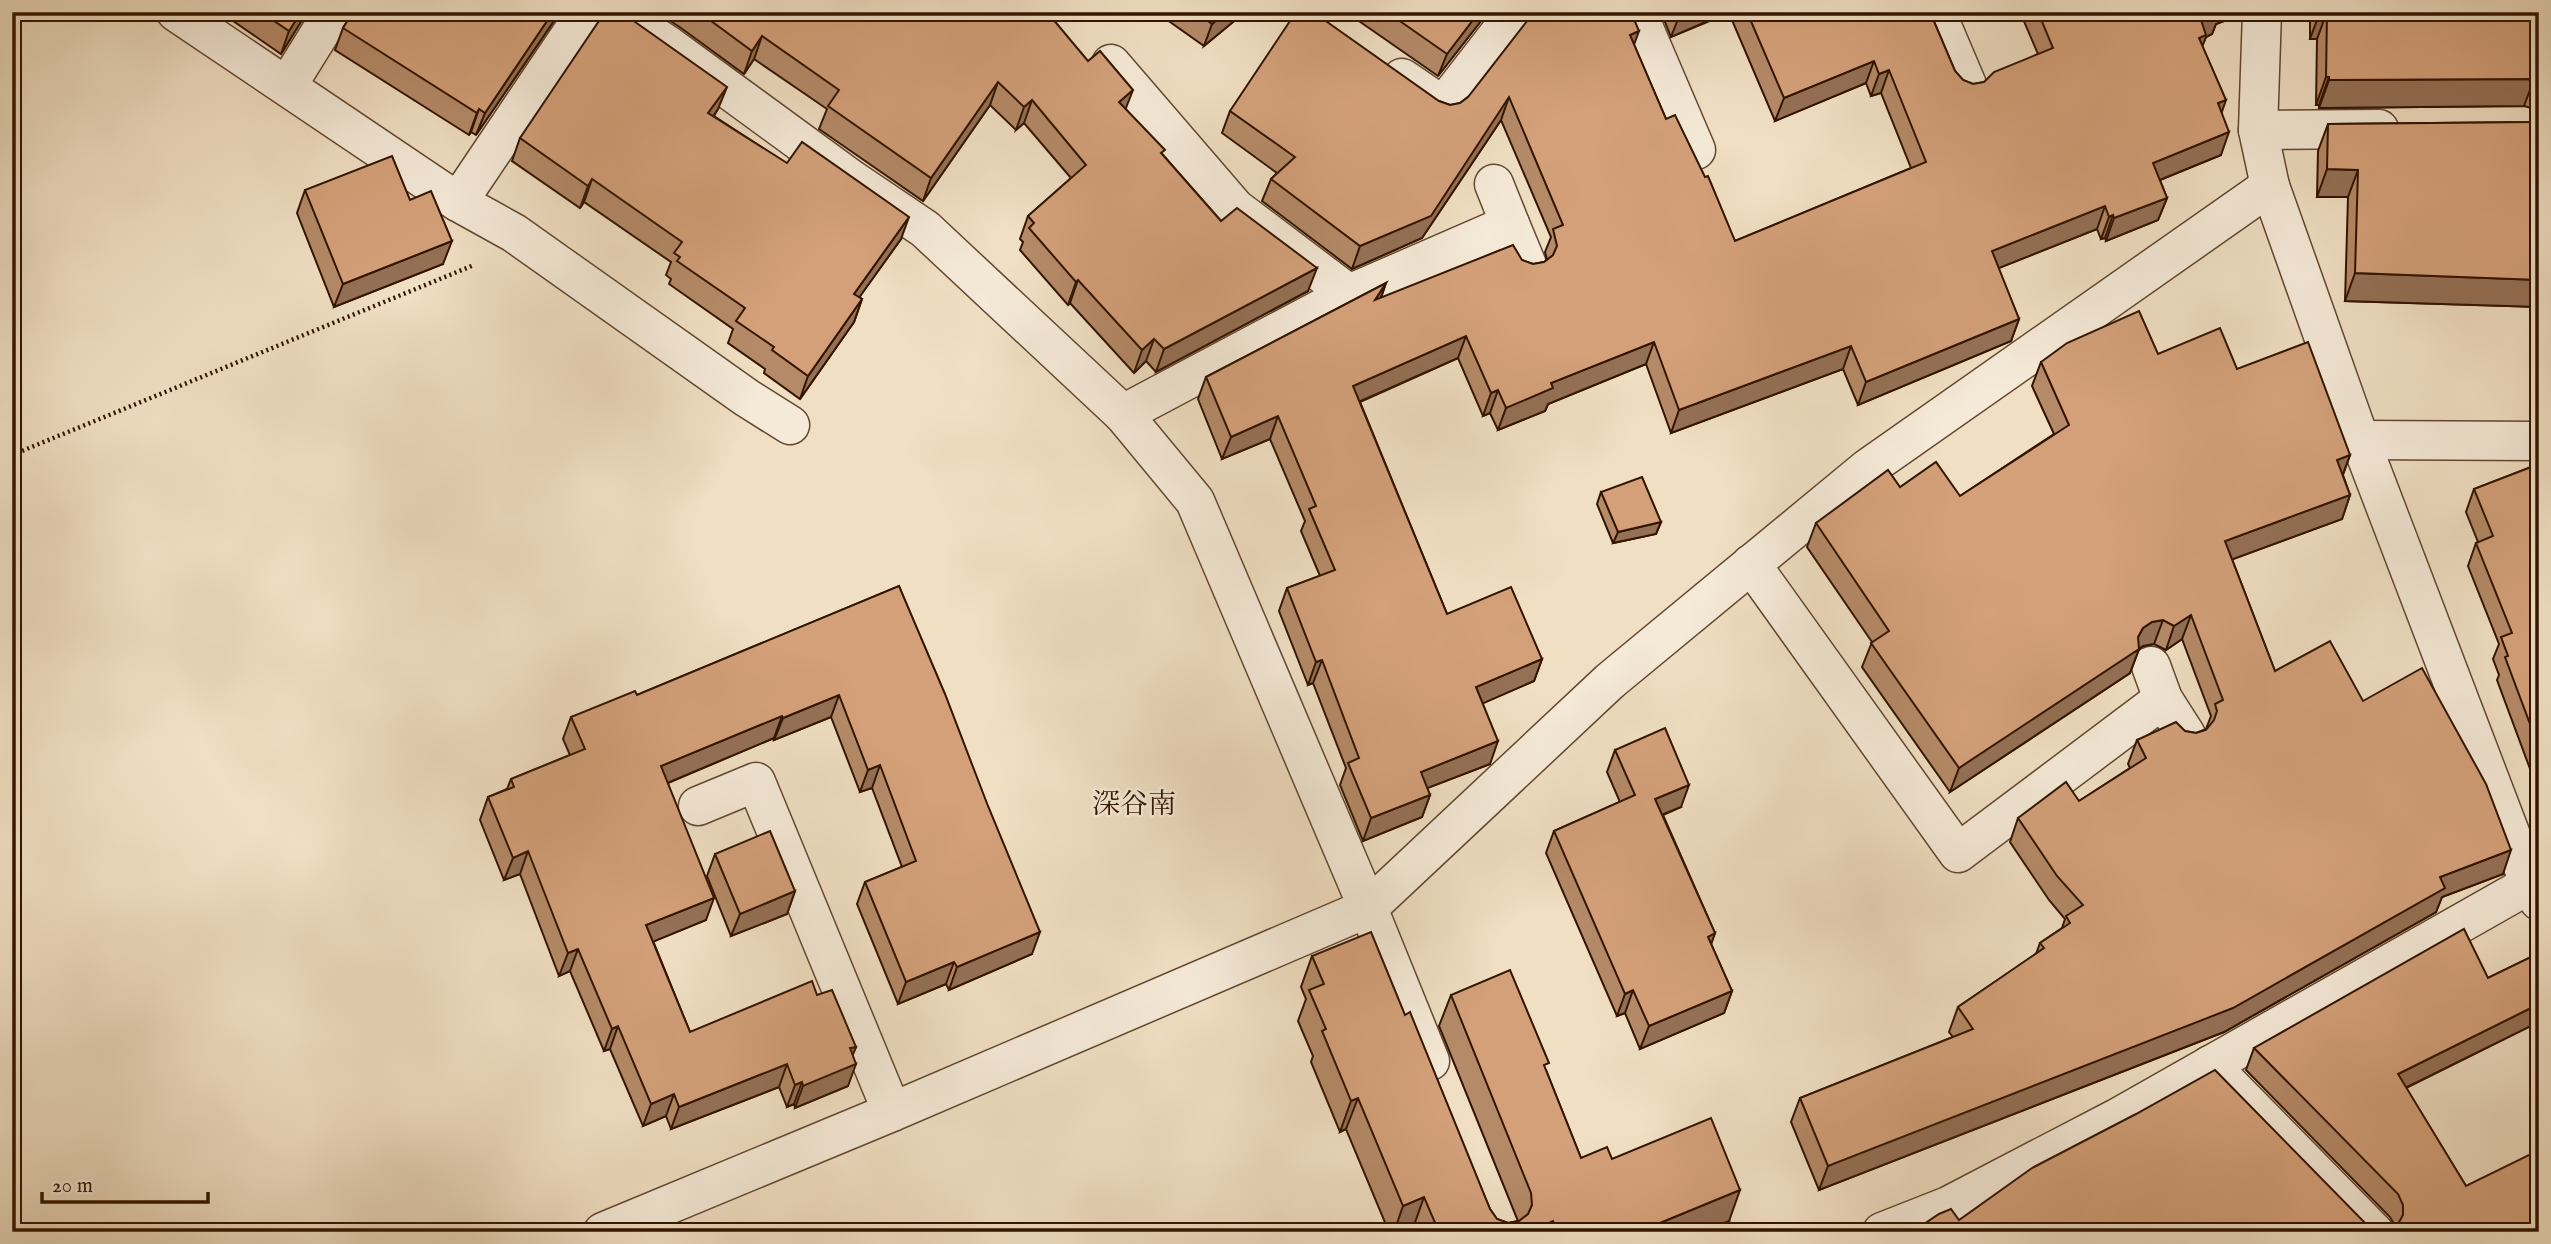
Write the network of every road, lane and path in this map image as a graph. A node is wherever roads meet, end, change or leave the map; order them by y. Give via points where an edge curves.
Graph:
1 (176, 12) edge
2 (333, 12) edge
3 (586, 12) edge
4 (617, 12) edge
5 (1516, 12) edge
6 (1637, 12) edge
7 (1936, 12) edge
8 (2262, 12) edge
9 (1376, 59) edge
10 (1111, 64) edge
11 (1967, 85) edge
12 (287, 86) junction
13 (2412, 129) edge
14 (2258, 130) junction
15 (1696, 150) dead end
16 (1494, 184) dead end
17 (2270, 186) junction
18 (458, 202) junction
19 (1510, 224) junction
20 (513, 233) junction
21 (1527, 265) edge
22 (1349, 293) junction
23 (1123, 414) junction
24 (790, 425) dead end
25 (2360, 440) junction
26 (2539, 441) edge
27 (12, 455) edge
28 (1751, 564) junction
29 (2186, 735) edge
30 (698, 806) dead end
31 (2536, 888) edge
32 (1368, 908) junction
33 (2210, 1065) junction
34 (1441, 1089) edge
35 (892, 1112) junction
36 (603, 1232) edge
37 (1882, 1232) edge
38 (2374, 1232) edge

1 - 12 street
2 - 12 street
3 - 18 street
4 - 23 street via 925,229
5 - 9 street via 1443,106
6 - 15 street
7 - 11 street
8 - 14 street
10 - 22 street via 1235,208
12 - 18 street
13 - 14 street
14 - 17 street
16 - 19 street
17 - 25 street
17 - 28 street via 1868,468
18 - 20 street
19 - 21 street
19 - 22 street
20 - 24 street
20 - 27 path via 472,267
22 - 23 street
23 - 32 street via 1195,500
25 - 26 street
25 - 31 street
28 - 29 street via 1958,853 2157,683
28 - 32 street via 1610,681
30 - 35 street via 757,782
31 - 33 street
32 - 34 street
32 - 35 street
33 - 37 street via 1948,1206
33 - 38 street
35 - 36 street

